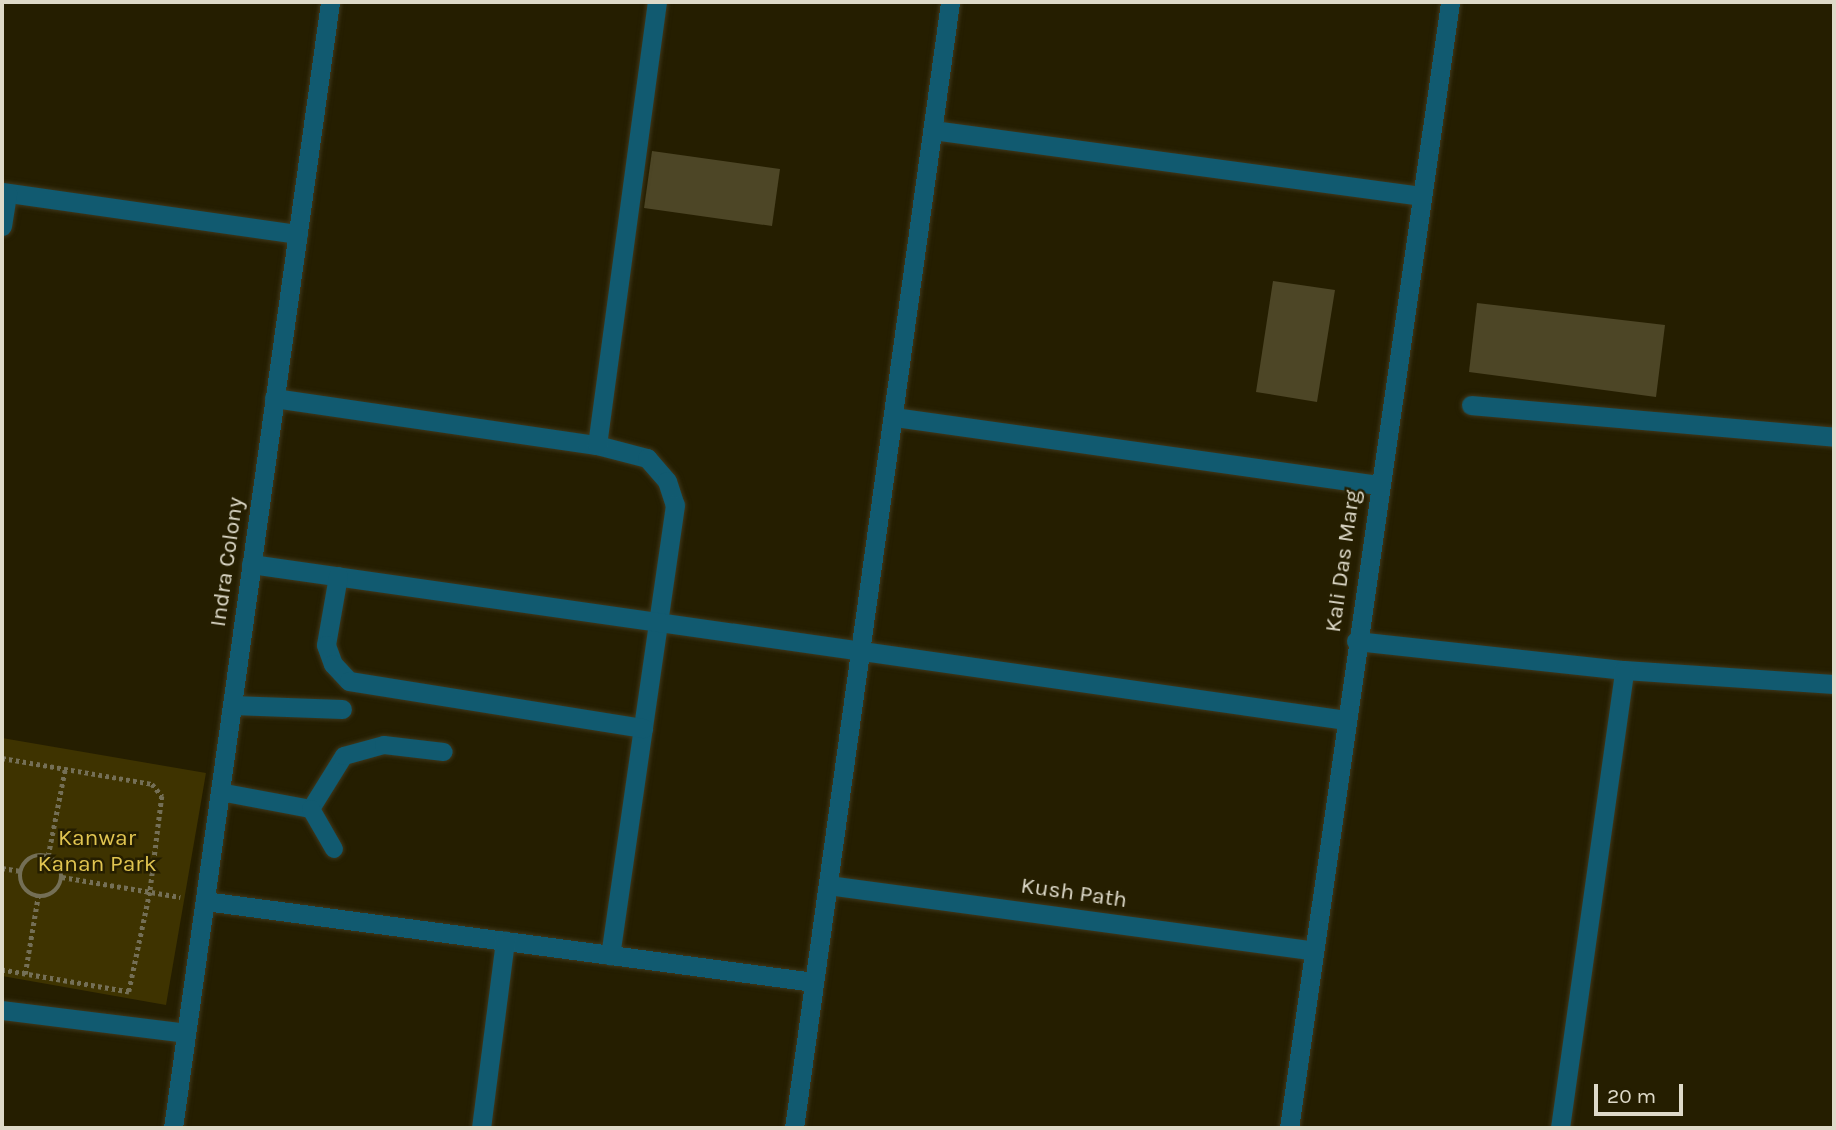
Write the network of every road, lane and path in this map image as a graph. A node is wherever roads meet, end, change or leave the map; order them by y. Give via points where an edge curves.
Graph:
1 (330, 2) edge
2 (657, 2) edge
3 (950, 2) edge
4 (1450, 2) edge
5 (933, 130) junction
6 (4, 192) edge
7 (1421, 196) junction
8 (2, 226) edge
9 (298, 234) junction
10 (274, 398) junction
11 (1471, 405) dead end
12 (894, 416) junction
13 (1834, 437) edge
14 (597, 445) junction
15 (1379, 485) junction
16 (251, 564) junction
17 (338, 576) junction
18 (659, 621) junction
19 (1356, 641) junction
20 (860, 651) junction
21 (1624, 670) junction
22 (1834, 684) edge
23 (232, 705) junction
24 (342, 709) dead end
25 (1346, 720) junction
26 (643, 728) junction
27 (444, 752) dead end
28 (2, 758) edge
29 (65, 769) junction
30 (220, 792) junction
31 (311, 809) junction
32 (334, 849) dead end
33 (48, 856) junction
34 (2, 868) edge
35 (21, 871) junction
36 (62, 877) junction
37 (828, 885) junction
38 (150, 891) junction
39 (38, 896) junction
40 (205, 901) junction
41 (505, 941) junction
42 (1314, 951) junction
43 (610, 955) junction
44 (2, 970) edge
45 (25, 974) junction
46 (814, 982) junction
47 (2, 1010) edge
48 (187, 1034) junction
49 (173, 1128) edge
50 (481, 1128) edge
51 (794, 1128) edge
52 (1289, 1128) edge
53 (1560, 1128) edge

1 - 9 street, Indra Colony
2 - 14 street
3 - 5 street
4 - 7 street, Kali Das Marg
5 - 7 street
5 - 12 street
6 - 8 street
6 - 9 street
7 - 15 street, Kali Das Marg
9 - 10 street, Indra Colony
10 - 14 street
10 - 16 street, Indra Colony
11 - 13 street
12 - 15 street
12 - 20 street
14 - 18 street via 647,458 667,481 674,505
15 - 19 street, Kali Das Marg
16 - 17 street
16 - 23 street, Indra Colony
17 - 18 street
17 - 26 street via 326,645 333,664 349,681
18 - 20 street
18 - 26 street
19 - 21 street
19 - 25 street, Kali Das Marg
20 - 25 street
20 - 37 street
21 - 22 street
21 - 53 street
23 - 24 street
23 - 30 street, Indra Colony
25 - 42 street, Kali Das Marg
26 - 43 street
27 - 31 lane via 384,745 344,756
28 - 29 path
29 - 33 path
29 - 38 path via 152,784 162,796
30 - 31 lane
30 - 40 street, Indra Colony
31 - 32 lane
33 - 35 path via 29,859
33 - 36 path via 58,864
34 - 35 path
35 - 39 path via 26,890
36 - 38 path
36 - 39 path via 51,894
37 - 42 street, Kush Path
37 - 46 street
38 - 45 path via 129,992
39 - 45 path
40 - 41 street
40 - 48 street, Indra Colony
41 - 43 street
41 - 50 street
42 - 52 street, Kali Das Marg
43 - 46 street
44 - 45 path
46 - 51 street
47 - 48 street
48 - 49 street, Indra Colony

